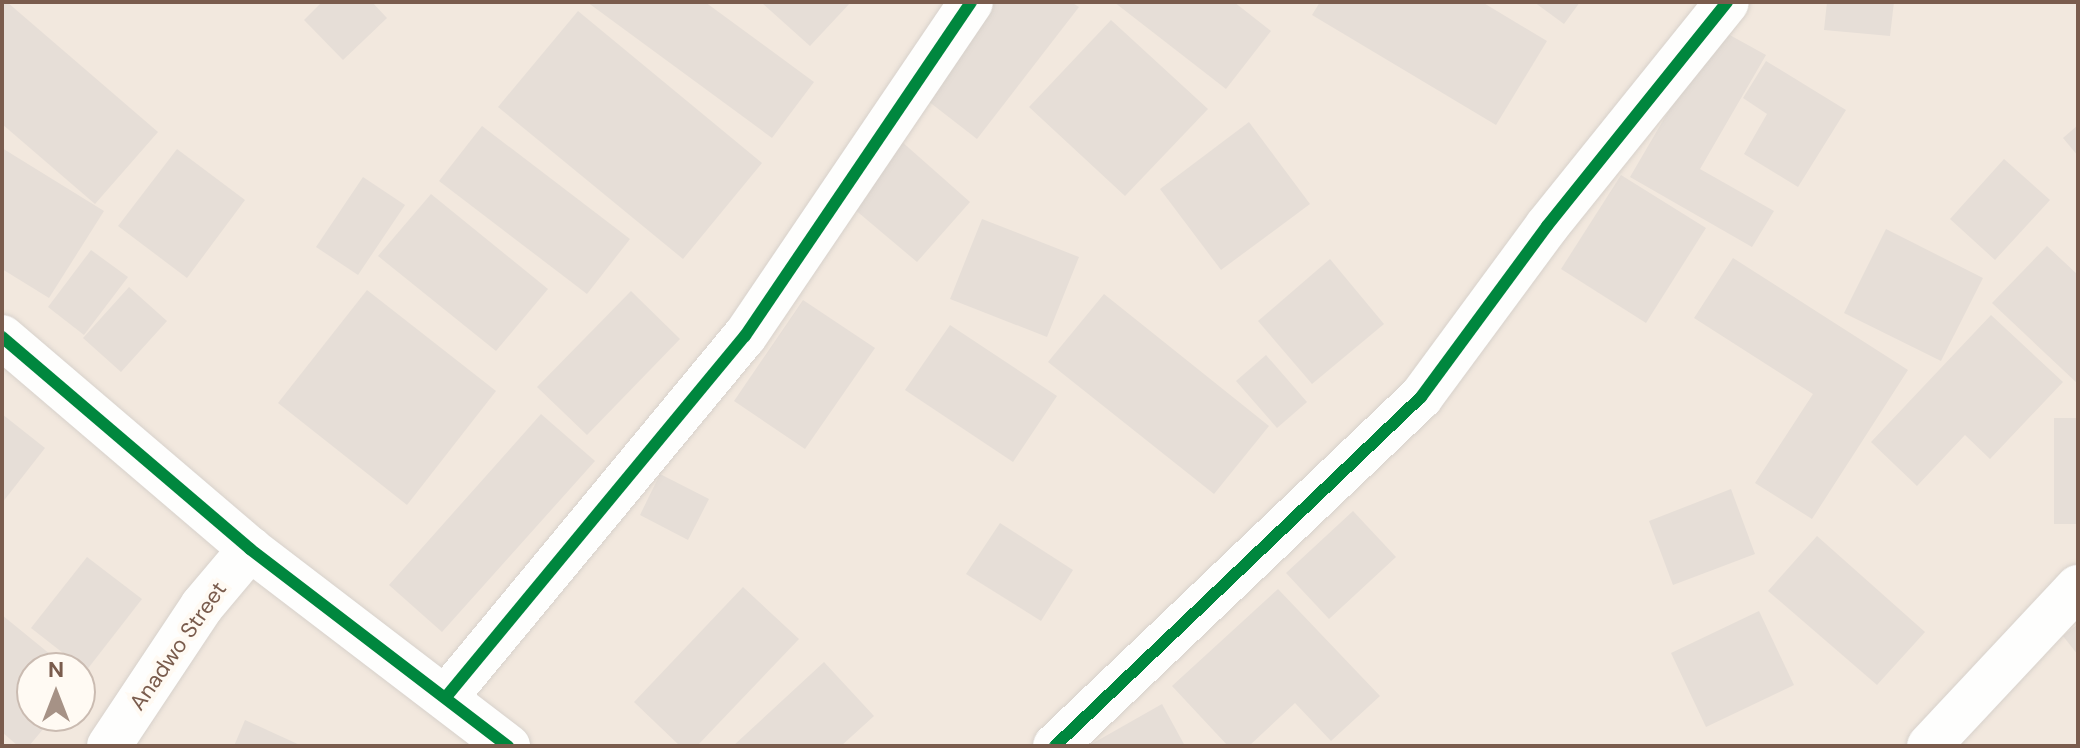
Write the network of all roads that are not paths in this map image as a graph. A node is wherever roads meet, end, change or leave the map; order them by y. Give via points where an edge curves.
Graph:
1 (971, 2) edge
2 (1727, 2) edge
3 (2, 337) edge
4 (250, 549) junction
5 (2078, 587) edge
6 (446, 697) junction
7 (109, 746) edge
8 (508, 746) edge
9 (1055, 746) edge
10 (1929, 746) edge

1 - 6 street via 745,336
2 - 9 street via 1547,226 1421,397
3 - 4 street
4 - 6 street
4 - 7 street, Anadwo Street via 202,606
5 - 10 street
6 - 8 street

